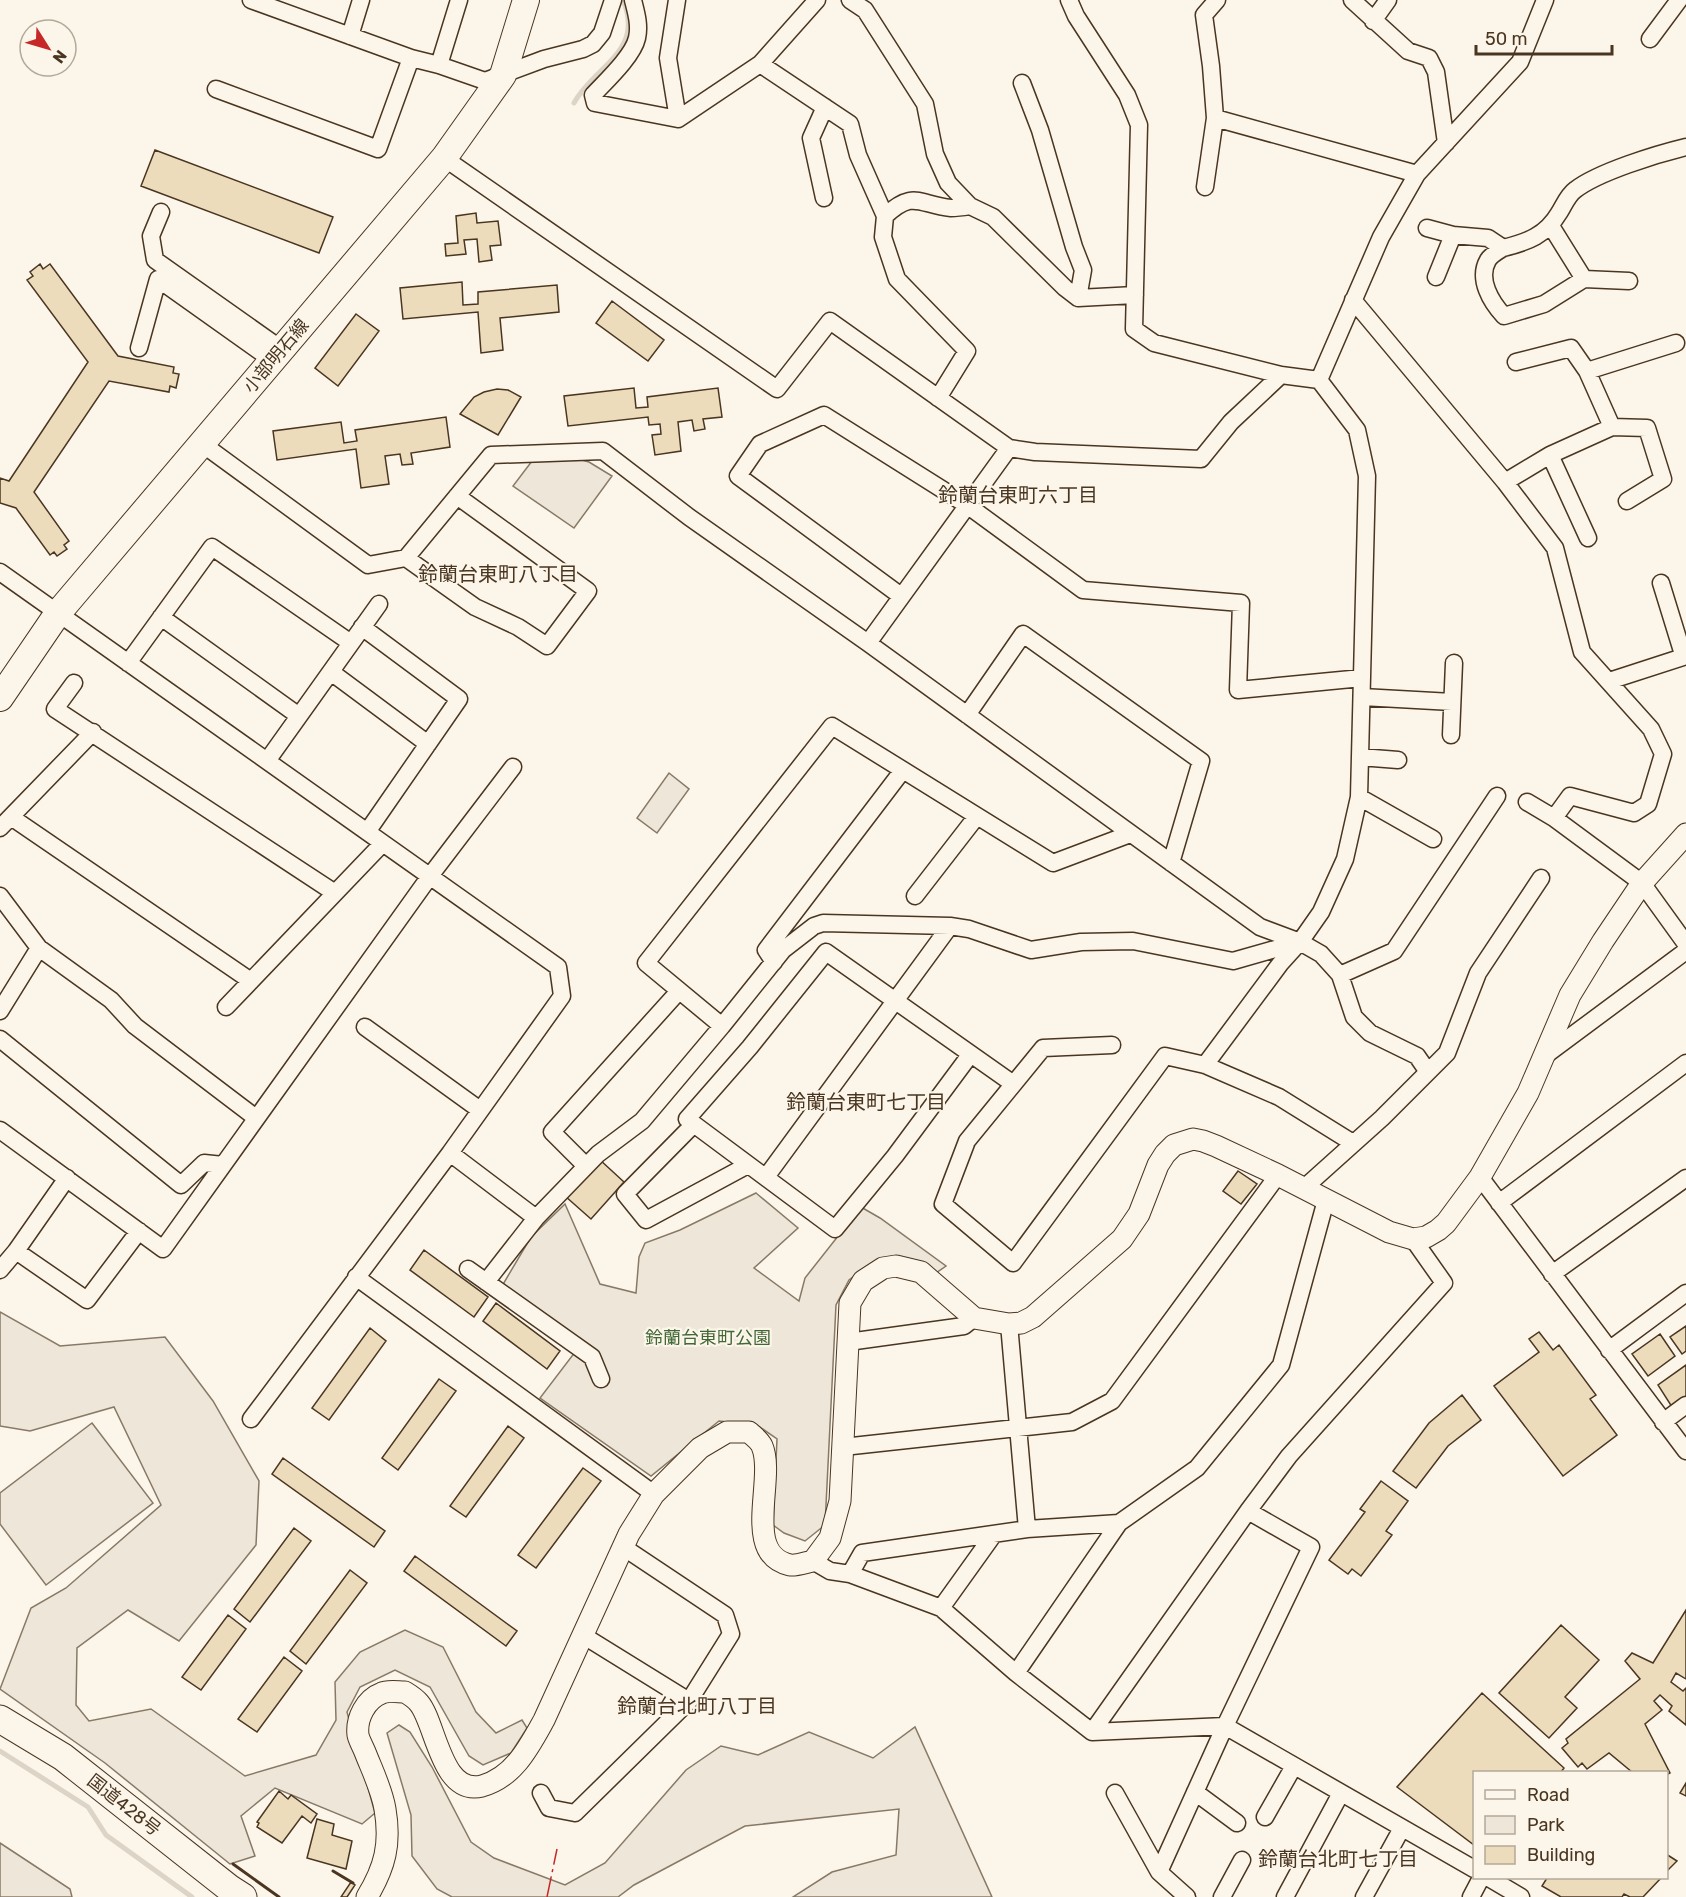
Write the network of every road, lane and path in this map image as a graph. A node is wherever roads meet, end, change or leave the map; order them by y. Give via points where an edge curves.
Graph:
1 (251, 0) edge
2 (361, 0) edge
3 (459, 0) edge
4 (526, 0) edge
5 (612, 0) edge
6 (633, 0) edge
7 (677, 0) edge
8 (817, 0) edge
9 (850, 0) edge
10 (1070, 0) edge
11 (1217, 0) edge
12 (1352, 0) edge
13 (1388, 0) edge
14 (1545, 0) edge
15 (1678, 0) edge
16 (1373, 21) junction
17 (350, 36) junction
18 (1650, 39) dead end
19 (411, 58) junction
20 (760, 64) junction
21 (439, 65) junction
22 (503, 75) junction
23 (1022, 83) dead end
24 (216, 89) dead end
25 (825, 107) junction
26 (1215, 118) junction
27 (678, 119) junction
28 (1446, 143) junction
29 (1686, 147) edge
30 (444, 158) junction
31 (1417, 174) junction
32 (1204, 187) dead end
33 (824, 198) dead end
34 (970, 206) junction
35 (161, 212) dead end
36 (885, 216) junction
37 (1551, 226) junction
38 (1427, 228) dead end
39 (1453, 235) junction
40 (1503, 248) junction
41 (1436, 277) dead end
42 (1584, 279) junction
43 (1629, 281) dead end
44 (1135, 295) junction
45 (1078, 298) junction
46 (1353, 300) junction
47 (1676, 343) dead end
48 (139, 348) dead end
49 (277, 355) junction
50 (1516, 362) dead end
51 (1587, 371) junction
52 (1281, 375) junction
53 (1319, 380) junction
54 (938, 398) junction
55 (1612, 427) junction
56 (201, 443) junction
57 (1009, 448) junction
58 (1550, 455) junction
59 (1505, 482) junction
60 (458, 496) junction
61 (1627, 501) dead end
62 (968, 505) junction
63 (1588, 538) dead end
64 (406, 558) junction
65 (0, 572) edge
66 (1661, 582) dead end
67 (902, 597) junction
68 (379, 604) dead end
69 (58, 613) junction
70 (161, 617) junction
71 (362, 627) junction
72 (351, 643) junction
73 (868, 643) junction
74 (1686, 655) edge
75 (128, 663) junction
76 (1454, 663) dead end
77 (331, 672) junction
78 (1362, 678) junction
79 (1608, 681) junction
80 (74, 684) dead end
81 (1362, 697) junction
82 (0, 698) edge
83 (1452, 702) junction
84 (299, 716) junction
85 (967, 716) junction
86 (93, 732) junction
87 (1451, 735) dead end
88 (428, 744) junction
89 (1360, 757) junction
90 (1398, 759) dead end
91 (267, 761) junction
92 (513, 767) dead end
93 (903, 770) junction
94 (1497, 796) dead end
95 (1359, 798) junction
96 (1527, 802) dead end
97 (977, 816) junction
98 (1554, 819) junction
99 (6, 823) edge
100 (367, 831) junction
101 (1130, 834) junction
102 (1686, 834) edge
103 (1433, 839) dead end
104 (383, 843) junction
105 (1171, 863) junction
106 (430, 876) junction
107 (1541, 878) dead end
108 (1642, 883) junction
109 (335, 893) junction
110 (0, 896) edge
111 (915, 896) dead end
112 (950, 926) junction
113 (1300, 942) junction
114 (1686, 944) edge
115 (39, 948) junction
116 (1686, 951) edge
117 (774, 962) junction
118 (1340, 975) junction
119 (251, 981) junction
120 (679, 991) junction
121 (897, 1001) junction
122 (226, 1007) dead end
123 (0, 1011) edge
124 (722, 1026) junction
125 (365, 1027) dead end
126 (0, 1039) edge
127 (1112, 1045) dead end
128 (970, 1055) junction
129 (1543, 1057) junction
130 (1686, 1063) edge
131 (1205, 1065) junction
132 (1428, 1072) junction
133 (1012, 1083) junction
134 (480, 1110) junction
135 (256, 1118) junction
136 (694, 1124) junction
137 (0, 1130) edge
138 (1353, 1143) junction
139 (450, 1153) junction
140 (223, 1165) junction
141 (747, 1165) junction
142 (586, 1166) junction
143 (1278, 1174) junction
144 (766, 1177) junction
145 (1480, 1177) junction
146 (67, 1178) junction
147 (1686, 1178) edge
148 (1304, 1188) junction
149 (1326, 1200) junction
150 (1499, 1203) junction
151 (536, 1218) junction
152 (139, 1231) junction
153 (1413, 1239) junction
154 (16, 1251) junction
155 (468, 1269) dead end
156 (0, 1270) edge
157 (1552, 1274) junction
158 (356, 1277) junction
159 (486, 1282) junction
160 (1686, 1293) edge
161 (974, 1318) junction
162 (1009, 1324) junction
163 (848, 1342) junction
164 (1609, 1350) junction
165 (601, 1378) dead end
166 (1686, 1405) edge
167 (251, 1419) dead end
168 (1663, 1422) junction
169 (1018, 1428) junction
170 (843, 1447) junction
171 (1686, 1451) edge
172 (654, 1494) junction
173 (1248, 1511) junction
174 (1119, 1523) junction
175 (1027, 1529) junction
176 (994, 1534) junction
177 (623, 1547) junction
178 (813, 1561) junction
179 (850, 1574) junction
180 (941, 1608) junction
181 (584, 1636) junction
182 (1016, 1673) junction
183 (690, 1701) junction
184 (0, 1719) edge
185 (1225, 1726) junction
186 (1092, 1732) junction
187 (1294, 1766) junction
188 (1195, 1792) junction
189 (541, 1793) dead end
190 (1115, 1793) dead end
191 (1341, 1793) junction
192 (1265, 1817) dead end
193 (1237, 1823) dead end
194 (1402, 1828) junction
195 (1242, 1860) dead end
196 (1473, 1868) edge
197 (1159, 1872) junction
198 (1480, 1879) edge
199 (1491, 1879) edge
200 (243, 1897) edge
201 (367, 1897) edge
202 (1187, 1897) edge
203 (1222, 1897) edge
204 (1285, 1897) edge
205 (1364, 1897) edge
206 (1471, 1897) edge
207 (1521, 1897) edge

1 - 17 street
2 - 17 street
3 - 21 street
4 - 22 main road, 小部明石線
5 - 22 street via 602,33 593,44
6 - 27 street via 638,16 637,39 626,58 593,95 595,103
7 - 27 street via 668,58
8 - 20 street
9 - 34 street via 865,10 925,104 934,154 948,183
10 - 44 street via 1076,16 1127,95 1139,125
11 - 26 street via 1204,15
12 - 16 street
13 - 16 street
14 - 28 street via 1520,62
15 - 18 street
16 - 28 street via 1408,51 1429,58 1436,72
17 - 19 street
19 - 21 street
19 - 24 street via 378,149
20 - 25 street
20 - 27 street
21 - 22 street via 485,81
22 - 30 main road, 小部明石線
23 - 45 street via 1083,270
25 - 33 street via 811,138
25 - 36 street via 850,124 858,155
26 - 31 street
26 - 32 street
28 - 31 street
29 - 37 street via 1589,180 1572,192
30 - 49 main road, 小部明石線
30 - 54 street via 777,389 830,321
31 - 46 street via 1381,237
34 - 36 street via 951,208 916,199 898,204
34 - 45 street via 993,217
35 - 49 street via 151,236 155,260
36 - 54 street via 883,237 897,279 967,351
37 - 40 street via 1526,243
37 - 42 street
38 - 39 street
39 - 40 street via 1488,238
39 - 41 street
40 - 42 street via 1489,258 1483,275 1493,303 1504,316 1544,304
42 - 43 street
44 - 45 street
44 - 52 street via 1134,329 1154,343
46 - 53 street
46 - 59 street
47 - 51 street
48 - 49 street via 158,279
49 - 56 main road, 小部明石線
50 - 51 street via 1571,348
51 - 55 street
52 - 53 street
52 - 57 street via 1231,422 1201,459
53 - 78 street via 1357,430 1367,476
54 - 57 street
55 - 58 street
55 - 61 street via 1647,428 1663,480
56 - 64 street via 368,565
56 - 69 main road, 小部明石線
57 - 62 street
58 - 59 street
58 - 63 street
59 - 79 street via 1555,548 1582,652
60 - 64 street
60 - 64 street via 588,591 548,646 475,607
60 - 73 street via 491,455 603,451
62 - 67 street
62 - 67 street via 824,415 760,444 738,476
62 - 78 street via 1083,590 1241,603 1238,690
65 - 69 street
66 - 74 street
67 - 73 street
68 - 71 street
69 - 75 street
69 - 82 main road, 小部明石線
70 - 72 street via 212,547
70 - 75 street
70 - 84 street
71 - 72 street
71 - 88 street via 459,699
72 - 77 street
73 - 85 street
74 - 79 street
75 - 91 street
76 - 83 street
77 - 84 street
77 - 88 street
78 - 81 street
79 - 98 street via 1651,729 1663,754 1648,804 1634,813 1570,796
80 - 86 street via 56,708
81 - 83 street
81 - 89 street
83 - 87 street
84 - 91 street
85 - 101 street
85 - 105 street via 1023,634 1201,760
86 - 99 street
86 - 109 street
88 - 100 street
89 - 90 street
89 - 95 street
91 - 100 street
92 - 106 street
93 - 97 street
93 - 117 street via 766,950
93 - 120 street via 832,726 646,963
94 - 118 street via 1394,951
95 - 103 street
95 - 113 street via 1344,859 1321,912
96 - 98 street
97 - 101 street via 1053,863
97 - 111 street
98 - 108 street
99 - 119 street
100 - 104 street
101 - 105 street
102 - 108 street
104 - 106 street
104 - 109 street
105 - 113 street via 1260,927
106 - 134 street via 558,967 562,996
106 - 135 street
107 - 132 street via 1478,973 1447,1053
108 - 114 street
108 - 129 street via 1570,995
109 - 119 street
110 - 115 street
112 - 113 street via 1031,950 1081,942 1133,941 1233,961
112 - 117 street via 823,923 783,950
112 - 121 street
113 - 118 street via 1321,954
113 - 131 street
115 - 123 street
115 - 135 street via 111,1000 135,1026
116 - 129 street
117 - 124 street
118 - 132 street via 1354,1017 1371,1033 1417,1056
119 - 122 street
120 - 124 street
120 - 142 street via 552,1132
121 - 128 street
121 - 136 street via 826,952 687,1119
121 - 144 street
124 - 142 street via 642,1121
125 - 134 street
126 - 140 street via 181,1185 204,1163
127 - 133 street via 1043,1048
128 - 133 street
128 - 144 street via 835,1229
129 - 145 street via 1528,1093
130 - 150 street
131 - 133 street via 1165,1056 1013,1263 943,1204 967,1140
131 - 138 street via 1279,1097
132 - 138 street
134 - 139 street
135 - 140 street
136 - 141 street
136 - 141 street via 625,1194 646,1220
137 - 146 street
138 - 148 street
139 - 151 street
139 - 158 street
140 - 152 street via 163,1248
141 - 144 street
142 - 151 street
143 - 148 street
143 - 162 street via 1203,1141 1193,1139 1174,1145 1158,1165 1139,1215 1122,1239 1033,1317
143 - 169 street via 1112,1401 1072,1422
145 - 150 street
145 - 153 street via 1446,1223 1425,1237
146 - 152 street
146 - 154 street
147 - 157 street
148 - 149 street
149 - 153 street via 1389,1232
149 - 174 street via 1281,1365 1197,1467
150 - 157 street
151 - 159 street
152 - 154 street via 87,1300
153 - 173 street via 1444,1282 1289,1456
154 - 156 street
155 - 159 street
157 - 164 street
158 - 167 street
158 - 172 street
159 - 165 street via 592,1357
160 - 164 street
161 - 162 street
161 - 163 street via 964,1326
161 - 163 street via 921,1272 896,1266 863,1281 850,1303
162 - 169 street
163 - 170 street
164 - 168 street
166 - 168 street
168 - 171 street
169 - 170 street
169 - 175 street
170 - 178 street via 840,1501 830,1538
172 - 177 street
172 - 178 street via 700,1448 727,1432 749,1432 762,1445 766,1467 762,1534 772,1556 791,1565
173 - 185 street via 1311,1547
173 - 186 street
174 - 175 street
174 - 182 street
175 - 176 street
176 - 179 street via 862,1553
176 - 180 street
177 - 181 street
177 - 183 street via 725,1615 731,1634
178 - 179 street via 830,1571
179 - 180 street
180 - 182 street
181 - 183 street
181 - 201 street via 527,1749 508,1772 491,1783 476,1787 456,1779 440,1753 421,1704 405,1692 383,1692 364,1707 358,1735 385,1808 387,1834 386,1858
182 - 186 street
183 - 189 street via 575,1813 549,1808
184 - 200 highway, 国道428号 via 63,1758
185 - 186 street
185 - 187 street
185 - 188 street
187 - 191 street
187 - 192 street
188 - 193 street
188 - 197 street
190 - 197 street
191 - 194 street
191 - 204 street
194 - 196 street
194 - 205 street
195 - 203 street
197 - 202 street
198 - 206 street
199 - 207 street

